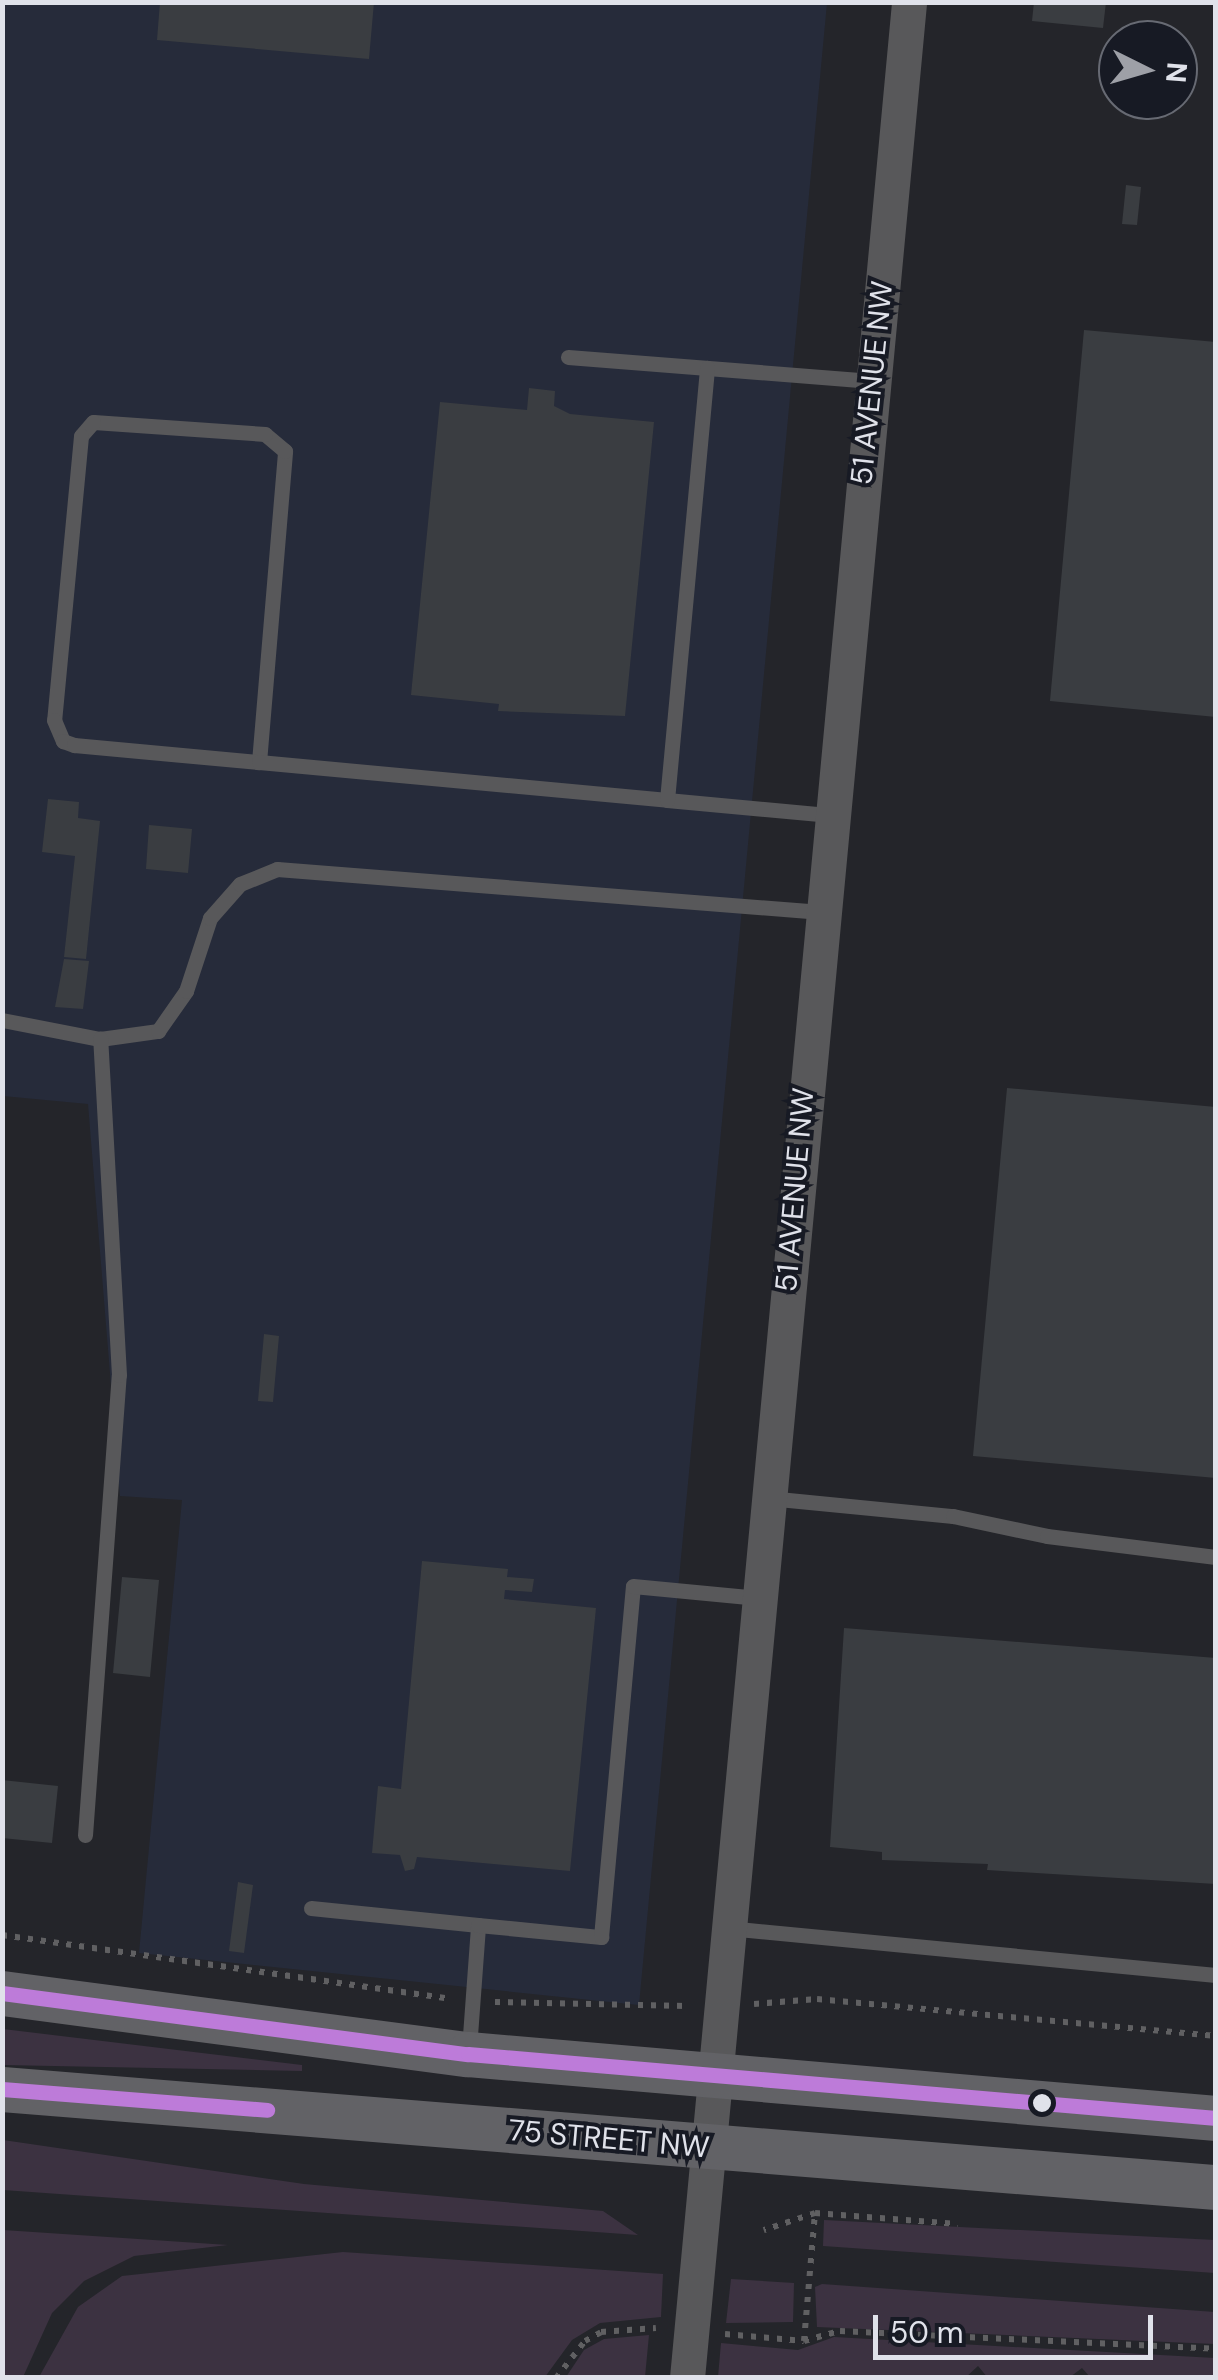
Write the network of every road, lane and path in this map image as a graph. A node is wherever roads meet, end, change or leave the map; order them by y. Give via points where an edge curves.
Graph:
1 (910, 2) edge
2 (568, 357) dead end
3 (707, 368) junction
4 (872, 381) junction
5 (259, 762) junction
6 (667, 800) junction
7 (830, 815) junction
8 (821, 912) junction
9 (2, 1020) edge
10 (100, 1039) junction
11 (768, 1498) junction
12 (1216, 1557) edge
13 (758, 1598) junction
14 (86, 1835) dead end
15 (311, 1908) dead end
16 (478, 1925) junction
17 (728, 1928) junction
18 (2, 1935) edge
19 (1216, 1975) edge
20 (2, 1993) edge
21 (445, 1998) dead end
22 (504, 2002) dead end
23 (789, 2004) dead end
24 (664, 2006) dead end
25 (1216, 2036) edge
26 (468, 2054) junction
27 (714, 2076) junction
28 (2, 2089) edge
29 (1216, 2118) edge
30 (707, 2148) junction
31 (1216, 2187) edge
32 (815, 2213) junction
33 (958, 2224) dead end
34 (764, 2230) dead end
35 (656, 2328) dead end
36 (725, 2334) dead end
37 (804, 2341) junction
38 (1216, 2350) edge
39 (556, 2378) edge
40 (687, 2378) edge

1 - 4 street, 51 AVENUE NW
2 - 3 lane
3 - 4 lane
3 - 6 lane
4 - 7 street, 51 AVENUE NW
5 - 5 lane via 74,745 57,734 81,436 93,422 265,434 285,451
5 - 6 lane
6 - 7 lane
7 - 8 street, 51 AVENUE NW
8 - 10 lane via 276,868 240,884 210,918 186,992 158,1030
8 - 11 street, 51 AVENUE NW
9 - 10 lane
10 - 14 lane via 119,1375
11 - 12 lane via 953,1516 1047,1536
11 - 13 street, 51 AVENUE NW
13 - 16 lane via 633,1586 601,1937
13 - 17 street, 51 AVENUE NW
15 - 16 lane
16 - 26 lane
17 - 19 lane
17 - 27 street, 51 AVENUE NW
18 - 21 path
20 - 26 main road
22 - 24 path
23 - 25 path via 817,1999
26 - 27 main road
27 - 29 main road
27 - 30 street, 51 AVENUE NW
28 - 30 main road, 75 STREET NW
30 - 31 main road, 75 STREET NW
30 - 40 street, 51 AVENUE NW
32 - 33 path
32 - 34 path
32 - 37 path
35 - 39 path via 601,2332
36 - 37 path
37 - 38 path via 840,2331

